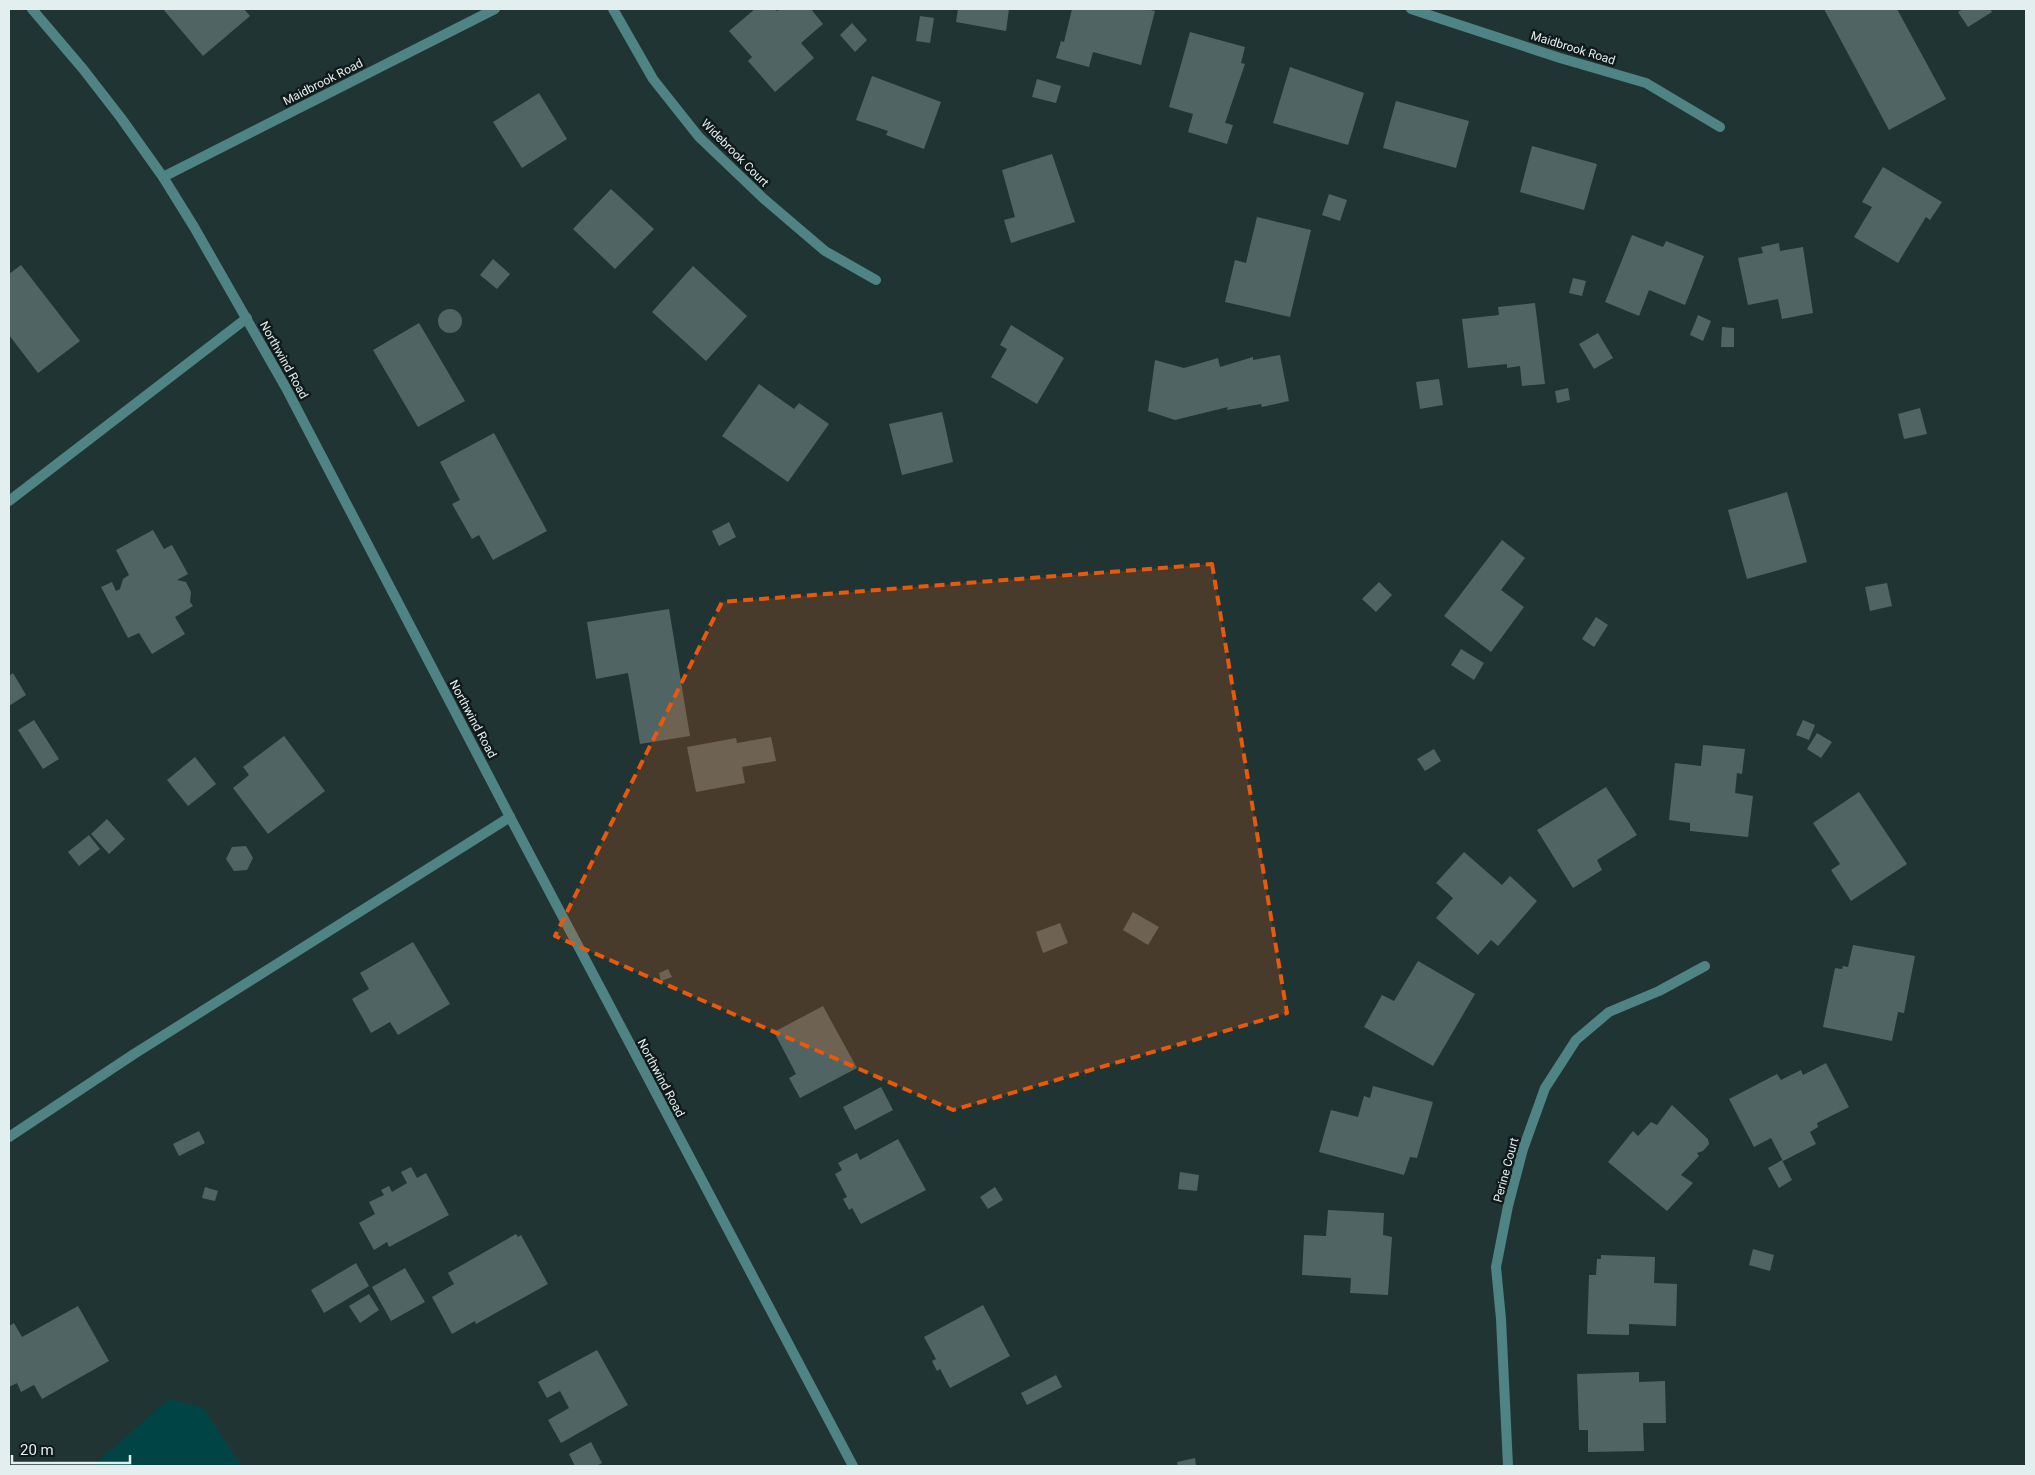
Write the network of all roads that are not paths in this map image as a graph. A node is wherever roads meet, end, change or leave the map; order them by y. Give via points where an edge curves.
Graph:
1 (32, 9) edge
2 (495, 9) edge
3 (613, 9) edge
4 (1411, 9) edge
5 (1720, 127) dead end
6 (163, 177) junction
7 (876, 280) dead end
8 (247, 318) junction
9 (9, 501) edge
10 (510, 817) junction
11 (1705, 966) dead end
12 (9, 1137) edge
13 (853, 1466) edge
14 (1508, 1466) edge

1 - 6 street, Northwind Road via 88,76
2 - 6 street, Maidbrook Road
3 - 7 street, Widebrook Court via 653,79 699,137 825,251
4 - 5 street, Maidbrook Road via 1646,83
6 - 8 street, Northwind Road
8 - 9 street
8 - 10 street, Northwind Road
10 - 12 street via 126,1059
10 - 13 street, Northwind Road
11 - 14 street, Perine Court via 1659,991 1609,1012 1576,1040 1545,1088 1523,1149 1496,1267

